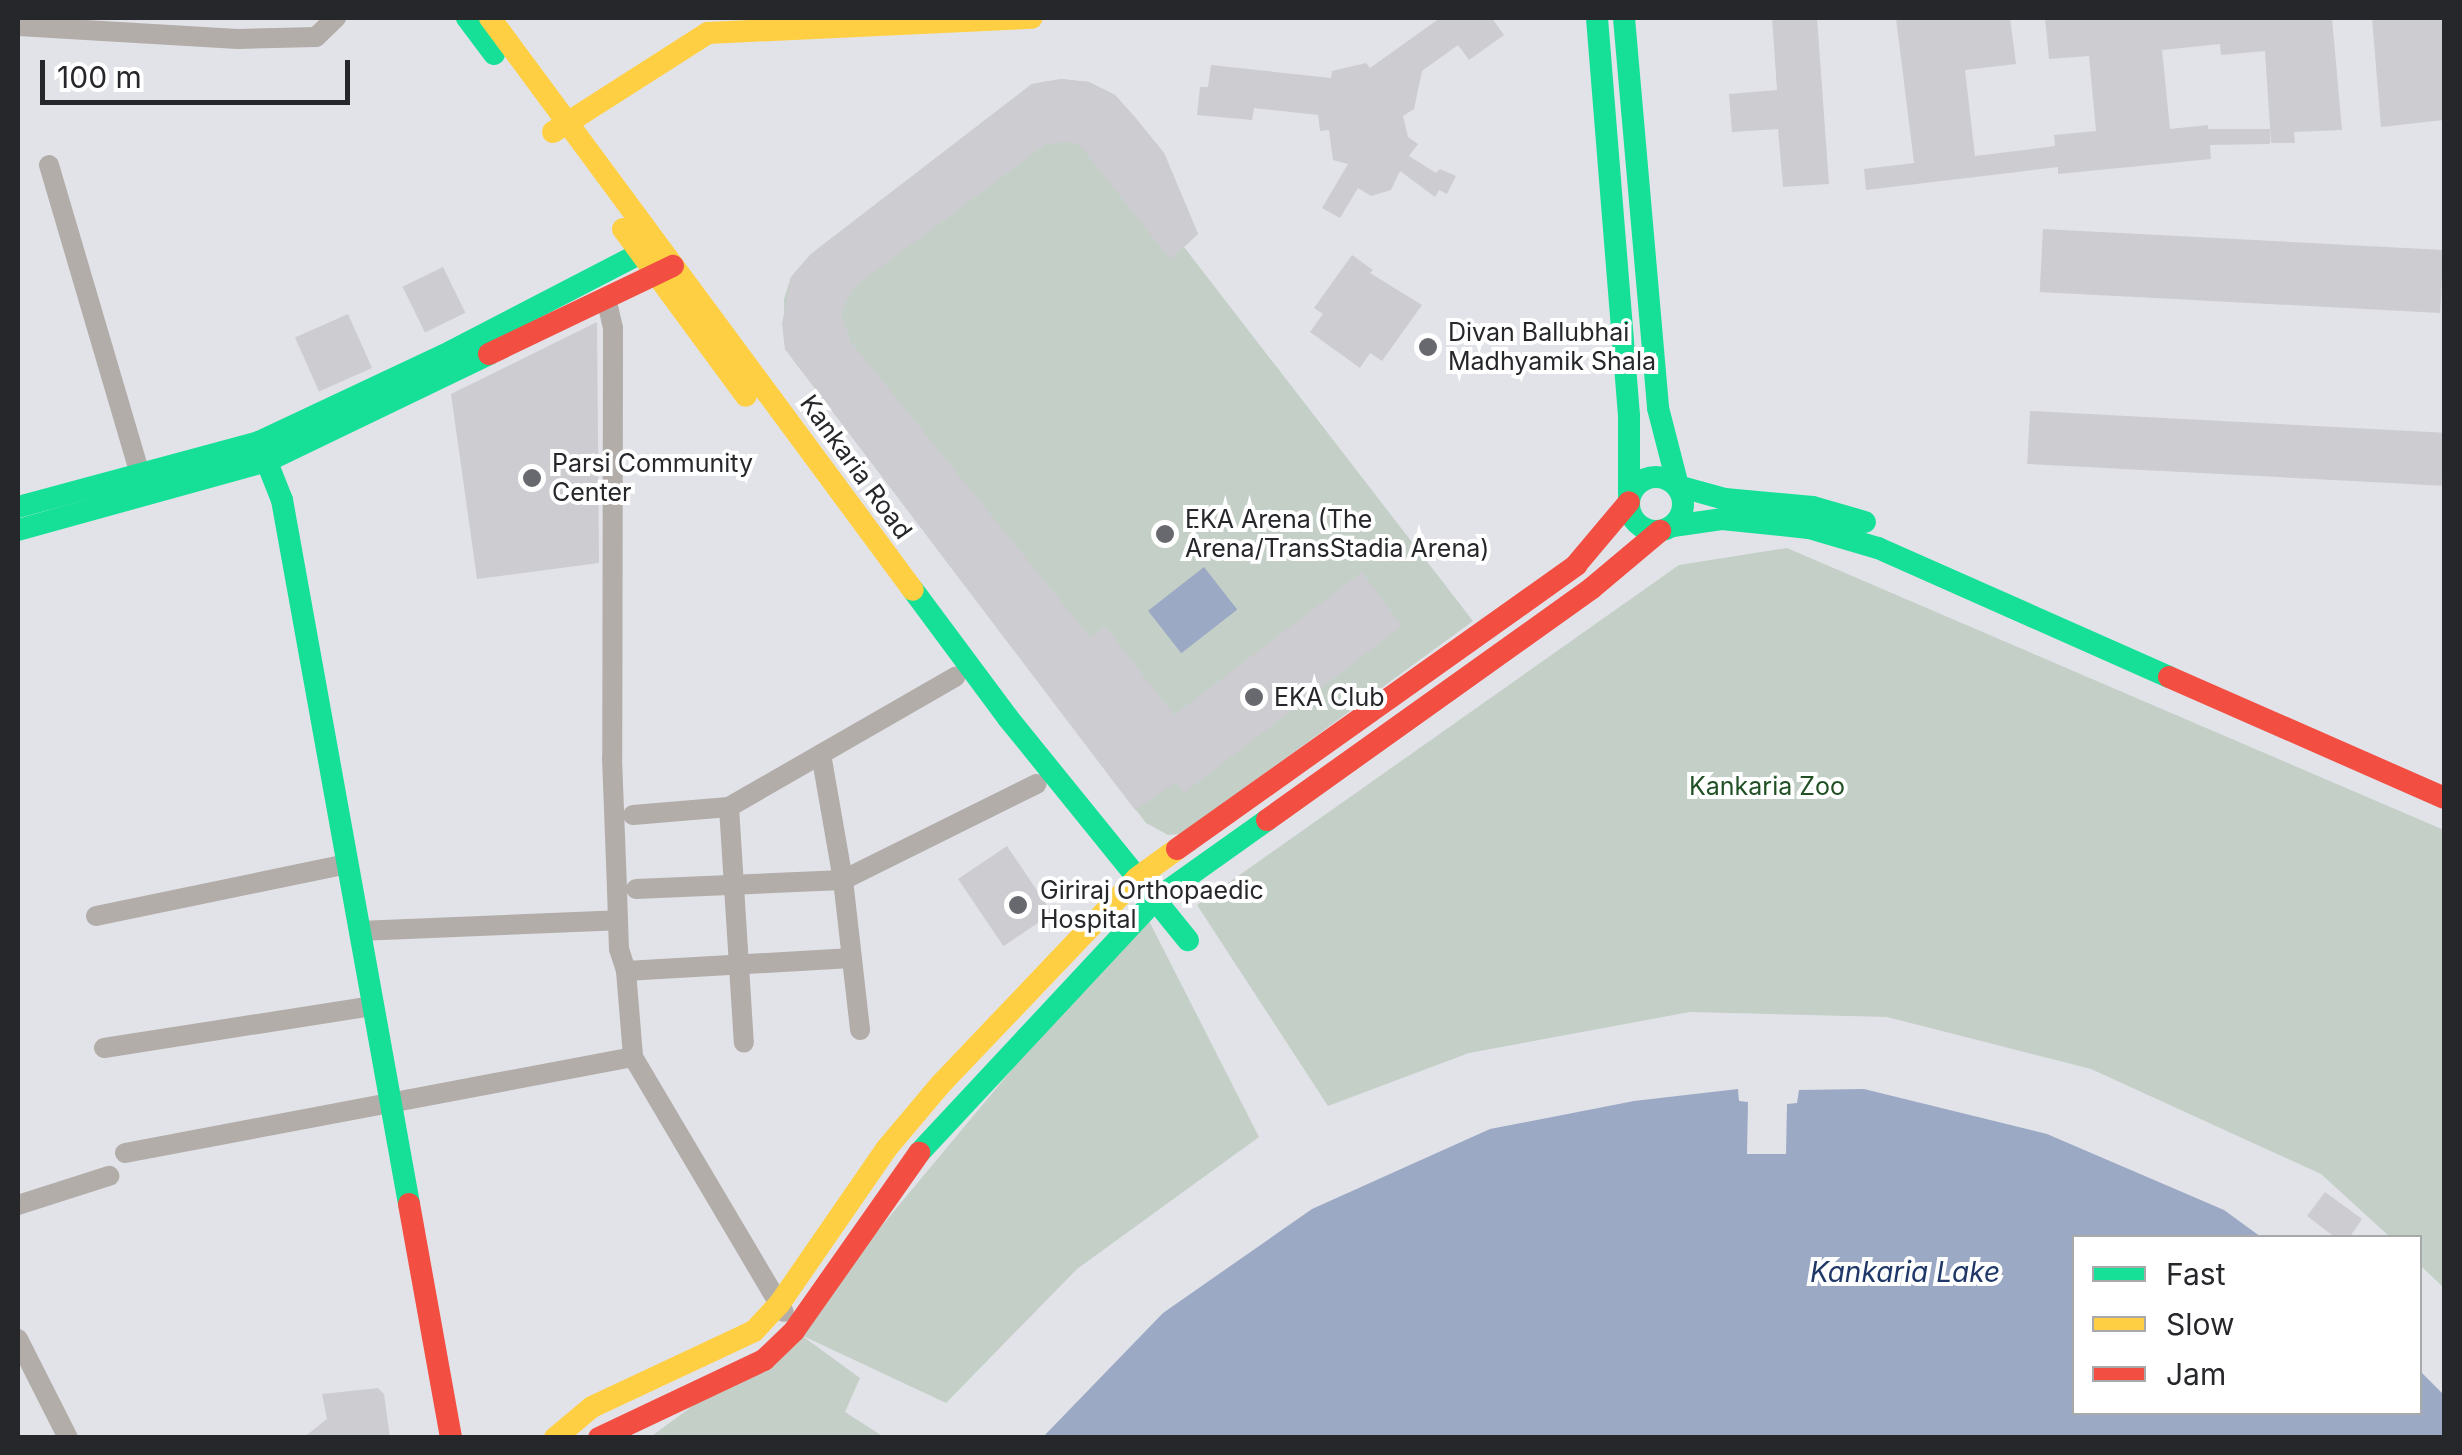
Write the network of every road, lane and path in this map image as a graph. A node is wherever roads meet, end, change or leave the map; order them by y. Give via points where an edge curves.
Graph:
1 (336, 18) edge
2 (467, 18) edge
3 (490, 18) edge
4 (1032, 18) edge
5 (1596, 18) edge
6 (1624, 18) edge
7 (18, 26) edge
8 (560, 127) junction
9 (49, 165) dead end
10 (649, 249) junction
11 (665, 270) junction
12 (606, 302) junction
13 (263, 452) junction
14 (140, 475) junction
15 (1678, 486) junction
16 (1629, 502) junction
17 (18, 507) edge
18 (1666, 528) junction
19 (18, 530) edge
20 (2004, 593) junction
21 (955, 676) junction
22 (822, 754) junction
23 (2444, 776) edge
24 (1036, 784) junction
25 (2444, 798) edge
26 (729, 807) junction
27 (633, 815) dead end
28 (348, 864) junction
29 (843, 880) junction
30 (1132, 884) junction
31 (734, 885) junction
32 (636, 889) dead end
33 (1150, 905) junction
34 (96, 916) dead end
35 (618, 920) junction
36 (359, 930) junction
37 (1188, 940) dead end
38 (852, 958) junction
39 (739, 964) junction
40 (626, 971) junction
41 (372, 1006) junction
42 (860, 1030) dead end
43 (744, 1042) dead end
44 (104, 1048) dead end
45 (633, 1057) junction
46 (392, 1102) junction
47 (125, 1153) dead end
48 (109, 1176) dead end
49 (18, 1205) edge
50 (780, 1304) junction
51 (794, 1331) junction
52 (18, 1338) edge
53 (68, 1438) edge
54 (451, 1438) edge
55 (555, 1438) edge
56 (599, 1438) edge

1 - 7 street via 316,38
2 - 8 main road
3 - 8 main road
4 - 8 main road via 708,32
5 - 16 main road via 1629,416
6 - 15 main road via 1658,408
8 - 10 main road
9 - 14 street
10 - 11 main road
10 - 13 main road
11 - 12 main road
11 - 21 main road
11 - 30 main road, Kankaria Road
12 - 13 main road
12 - 35 street via 613,328
13 - 14 main road
13 - 19 main road
13 - 28 main road via 282,500
14 - 17 main road
15 - 16 main road via 1646,478
15 - 18 main road via 1684,510
15 - 20 main road via 1724,499 1813,508 1885,528
16 - 18 main road via 1642,527
16 - 30 main road via 1576,565
18 - 20 main road via 1722,520 1809,528
18 - 33 main road
20 - 23 main road
20 - 25 main road
21 - 22 street
21 - 24 main road
22 - 26 street
22 - 29 street
24 - 29 street
24 - 30 main road
26 - 27 street
26 - 31 street
28 - 34 street
28 - 36 main road
29 - 31 street
29 - 38 street
30 - 33 main road, Kankaria Road
30 - 50 main road via 887,1148
31 - 32 street
31 - 39 street
33 - 37 main road, Kankaria Road
33 - 51 main road via 920,1152
35 - 36 street
35 - 40 street
36 - 41 main road
38 - 39 street
38 - 42 street
39 - 40 street
39 - 43 street
40 - 45 street
41 - 44 street
41 - 46 main road
45 - 46 street
45 - 50 street
46 - 47 street
46 - 54 main road
48 - 49 street
50 - 51 street
50 - 55 main road via 754,1331 592,1407
51 - 56 main road via 764,1360
52 - 53 street

